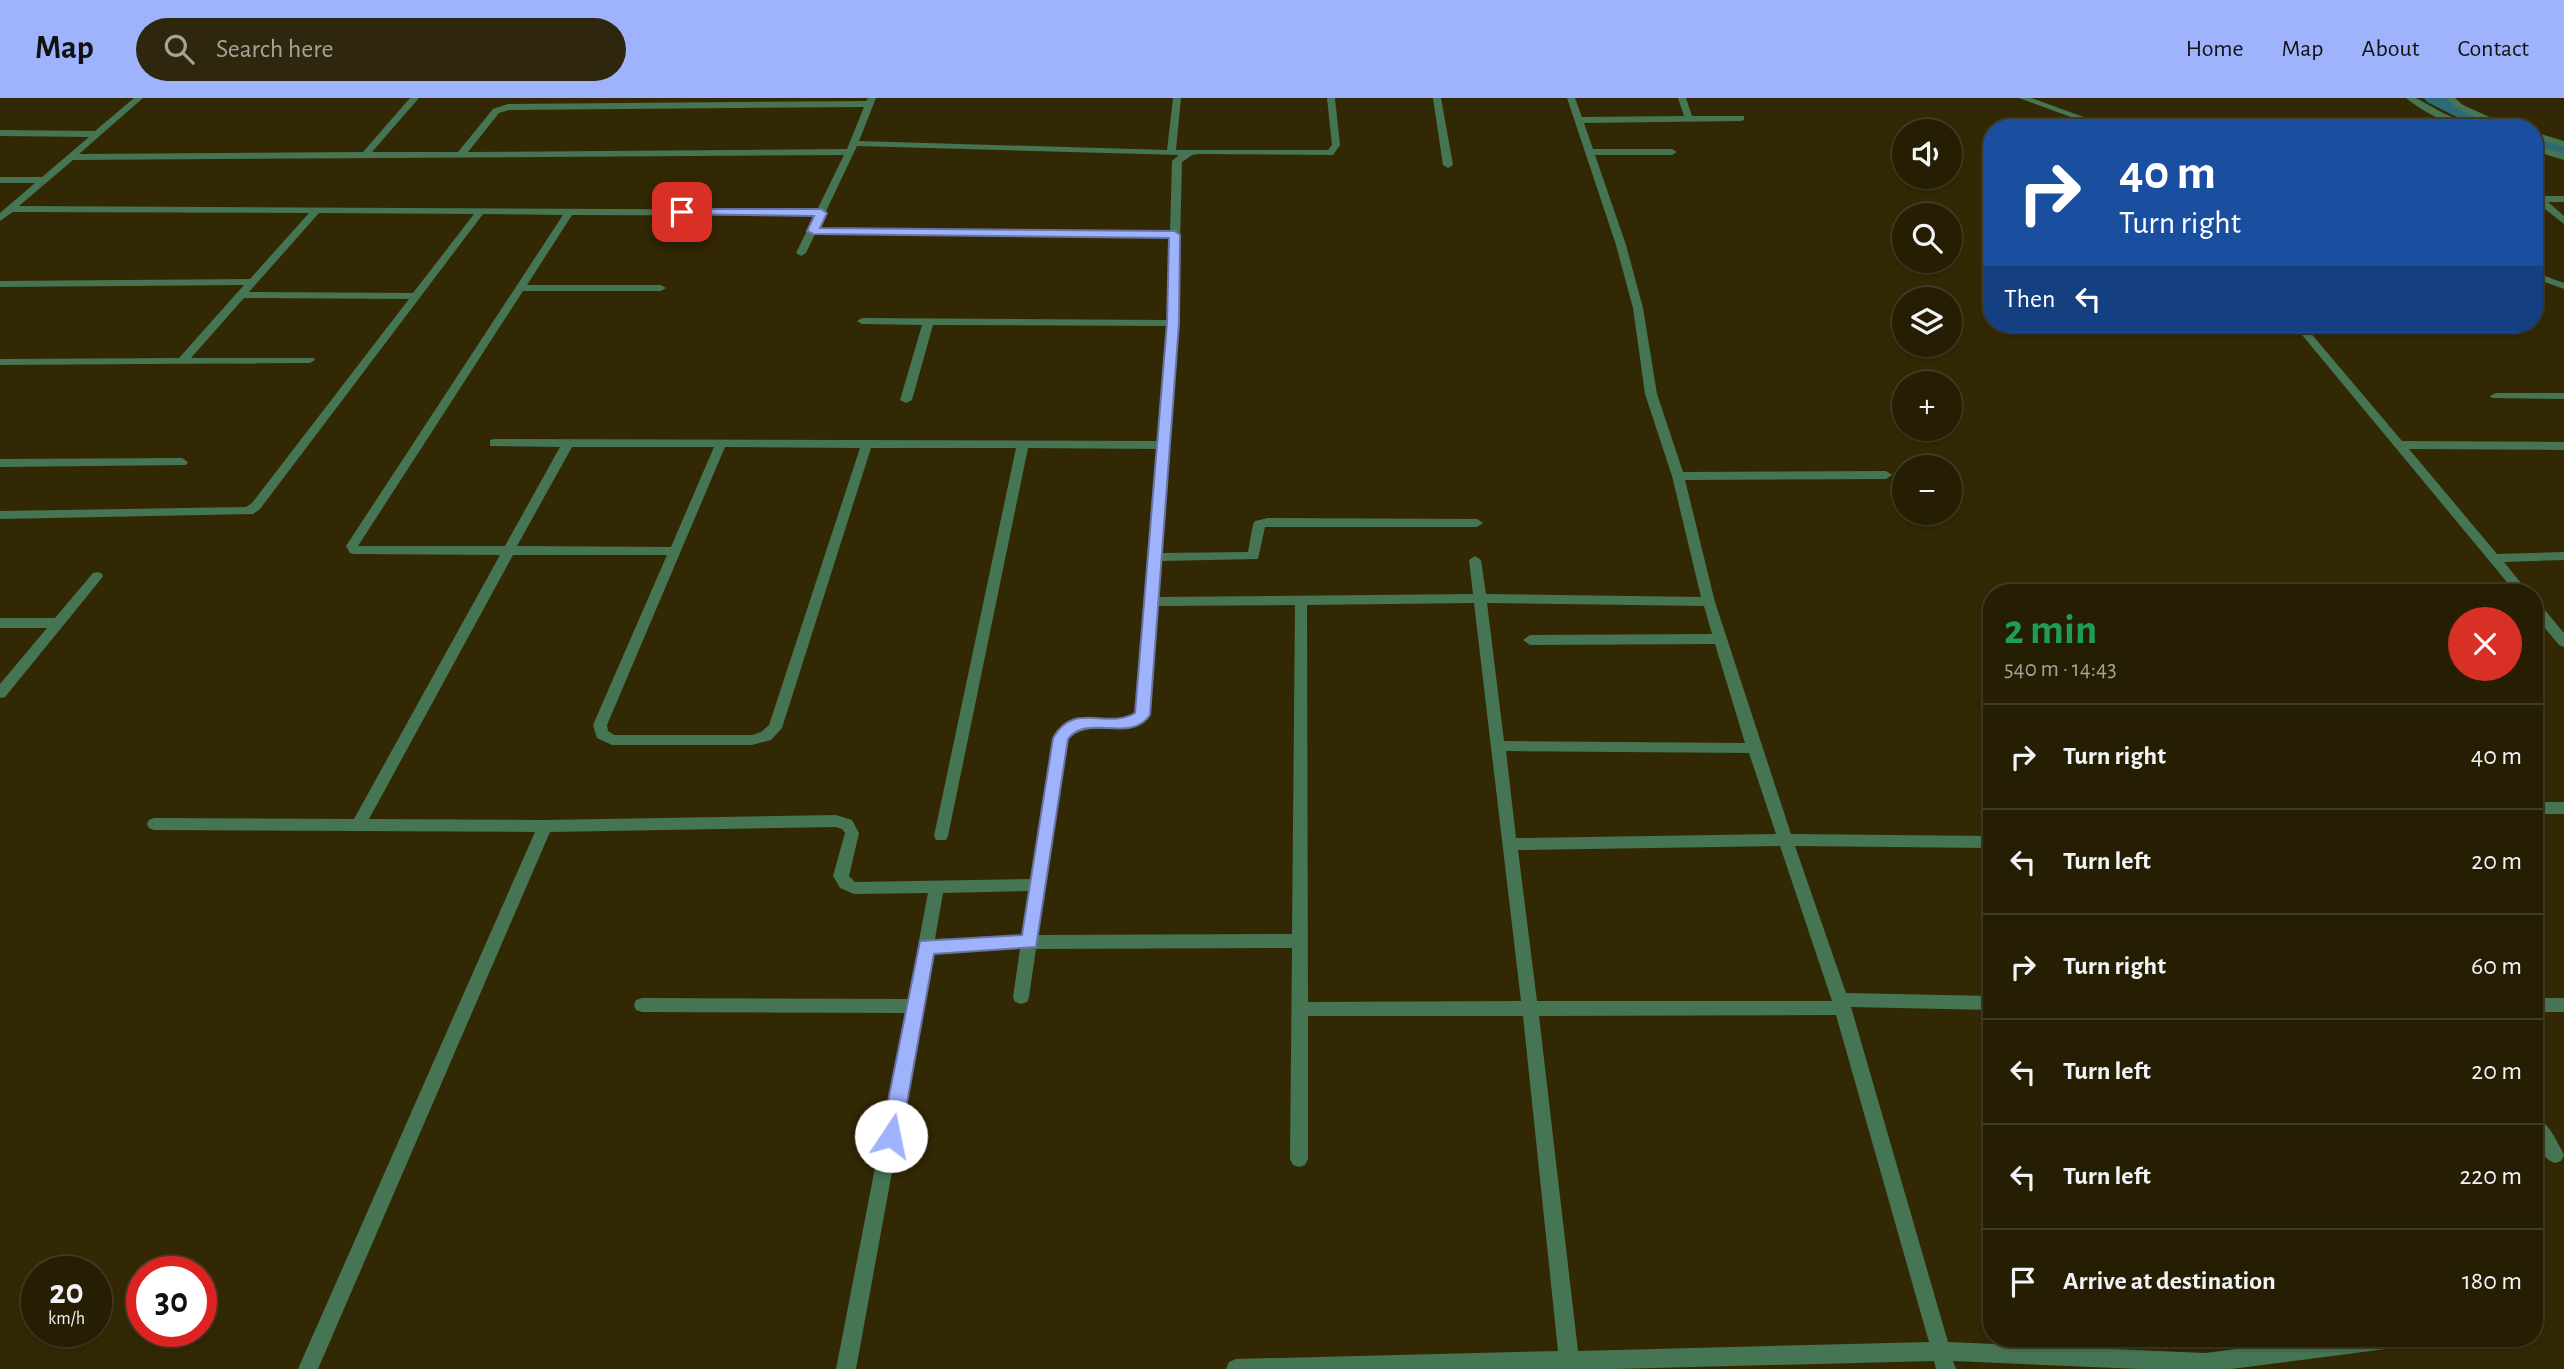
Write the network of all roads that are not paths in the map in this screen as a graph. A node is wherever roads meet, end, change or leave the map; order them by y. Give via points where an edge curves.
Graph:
1 (139, 98) edge
2 (415, 98) edge
3 (1177, 98) edge
4 (1331, 98) edge
5 (1437, 98) edge
6 (1571, 98) edge
7 (1682, 98) edge
8 (2023, 98) edge
9 (2410, 98) edge
10 (2450, 98) edge
11 (871, 101) edge
12 (586, 102) edge
13 (1741, 118) dead end
14 (1689, 119) junction
15 (2084, 119) edge
16 (2450, 119) edge
17 (2489, 119) edge
18 (1578, 120) junction
19 (0, 133) edge
20 (97, 134) junction
21 (2543, 138) edge
22 (2564, 144) edge
23 (852, 148) junction
24 (2543, 151) edge
25 (1590, 152) junction
26 (1672, 152) dead end
27 (1171, 153) junction
28 (1189, 153) junction
29 (461, 154) junction
30 (366, 155) junction
31 (70, 157) junction
32 (2564, 157) edge
33 (1448, 165) dead end
34 (0, 180) edge
35 (43, 180) junction
36 (2543, 198) edge
37 (2564, 199) edge
38 (2543, 203) edge
39 (10, 209) junction
40 (317, 210) junction
41 (481, 211) junction
42 (570, 211) junction
43 (821, 213) junction
44 (0, 218) edge
45 (2564, 221) edge
46 (813, 231) junction
47 (1175, 235) junction
48 (801, 253) dead end
49 (2543, 278) edge
50 (253, 282) junction
51 (0, 284) edge
52 (2564, 286) edge
53 (520, 288) junction
54 (661, 288) dead end
55 (241, 295) junction
56 (415, 296) junction
57 (862, 321) dead end
58 (929, 322) junction
59 (1173, 323) junction
60 (2306, 333) edge
61 (310, 360) dead end
62 (181, 361) junction
63 (0, 362) edge
64 (2496, 396) dead end
65 (2564, 396) edge
66 (906, 400) dead end
67 (494, 443) dead end
68 (568, 443) junction
69 (867, 443) junction
70 (721, 444) junction
71 (1023, 444) junction
72 (1165, 445) junction
73 (2399, 445) junction
74 (2564, 446) edge
75 (182, 462) dead end
76 (0, 463) edge
77 (1886, 475) dead end
78 (1678, 477) junction
79 (0, 515) edge
80 (1477, 523) dead end
81 (510, 551) junction
82 (675, 551) junction
83 (2564, 556) edge
84 (1155, 557) junction
85 (2493, 558) junction
86 (1475, 560) dead end
87 (97, 576) dead end
88 (2515, 584) edge
89 (1479, 598) junction
90 (1301, 600) junction
91 (1151, 602) junction
92 (1709, 602) junction
93 (2543, 617) edge
94 (0, 623) edge
95 (57, 623) junction
96 (1721, 639) junction
97 (1530, 640) dead end
98 (2564, 642) edge
99 (0, 693) edge
100 (1497, 746) junction
101 (1754, 748) junction
102 (2543, 808) edge
103 (2564, 808) edge
104 (154, 824) dead end
105 (358, 825) junction
106 (545, 826) junction
107 (942, 836) dead end
108 (1785, 840) junction
109 (1983, 842) edge
110 (1510, 844) junction
111 (1038, 885) junction
112 (937, 886) junction
113 (1300, 941) junction
114 (1030, 942) junction
115 (926, 946) junction
116 (1021, 998) dead end
117 (1983, 1003) edge
118 (1841, 1004) junction
119 (642, 1005) dead end
120 (2543, 1005) edge
121 (2564, 1005) edge
122 (915, 1006) junction
123 (1300, 1009) junction
124 (1530, 1009) junction
125 (2543, 1137) edge
126 (2555, 1155) dead end
127 (1299, 1159) dead end
128 (2334, 1347) edge
129 (1569, 1360) junction
130 (1944, 1360) edge
131 (2212, 1366) edge
132 (1414, 1367) edge
133 (308, 1369) edge
134 (846, 1369) edge
135 (1236, 1369) edge

1 - 20 street
2 - 30 street
3 - 27 street
4 - 28 street via 1336,145 1330,153
5 - 33 street
6 - 18 street
7 - 14 street
8 - 15 street
9 - 16 street
10 - 17 street
11 - 12 street
11 - 23 street
12 - 29 street via 501,108
13 - 14 street
14 - 18 street
18 - 25 street
19 - 20 street
20 - 31 street
21 - 22 street
23 - 27 street
23 - 29 street
23 - 43 street
24 - 32 street
25 - 26 street
25 - 78 street via 1621,245 1651,394
27 - 28 street
28 - 47 street via 1177,161
29 - 30 street
30 - 31 street
31 - 35 street
34 - 35 street
35 - 39 street
36 - 37 street
38 - 45 street
39 - 40 street
39 - 44 street
40 - 41 street
40 - 50 street
41 - 42 street
41 - 56 street
42 - 43 street
42 - 53 street
43 - 46 street
46 - 47 street
46 - 48 street
47 - 59 street
49 - 52 street
50 - 51 street
50 - 55 street
53 - 54 street
53 - 81 street via 352,546 362,551
55 - 56 street
55 - 62 street
56 - 79 street via 249,512
57 - 58 street
58 - 59 street
58 - 66 street
59 - 72 street
60 - 73 street
61 - 62 street
62 - 63 street
64 - 65 street
67 - 68 street
68 - 70 street
68 - 81 street
69 - 70 street
69 - 71 street
69 - 82 street via 775,728 766,736 752,740 612,740 602,734 600,725
70 - 82 street
71 - 72 street
71 - 107 street
72 - 84 street
73 - 74 street
73 - 85 street
75 - 76 street
77 - 78 street
78 - 92 street
80 - 84 street via 1268,522 1256,528 1254,556
81 - 82 street
81 - 105 street
83 - 85 street
84 - 91 street
85 - 88 street
86 - 89 street
87 - 95 street
89 - 90 street
89 - 92 street
89 - 100 street
90 - 91 street
90 - 113 street
91 - 111 street via 1142,715 1130,723 1081,723 1067,728 1060,738
92 - 96 street
93 - 98 street
94 - 95 street
95 - 99 street
96 - 97 street
96 - 101 street
100 - 101 street
100 - 110 street
101 - 108 street
102 - 103 street
104 - 105 street
105 - 106 street
106 - 112 street via 836,821 847,824 852,832 841,876 845,884 854,888
106 - 133 street
108 - 109 street
108 - 110 street
108 - 118 street
110 - 124 street
111 - 112 street
111 - 114 street
112 - 115 street
113 - 114 street
113 - 123 street
114 - 115 street
114 - 116 street
115 - 122 street
117 - 118 street
118 - 124 street
118 - 130 street
119 - 122 street
120 - 121 street
122 - 134 street
123 - 124 street
123 - 127 street
124 - 129 street
125 - 126 street
128 - 131 street
129 - 130 street
129 - 132 street
130 - 131 street
132 - 135 street

